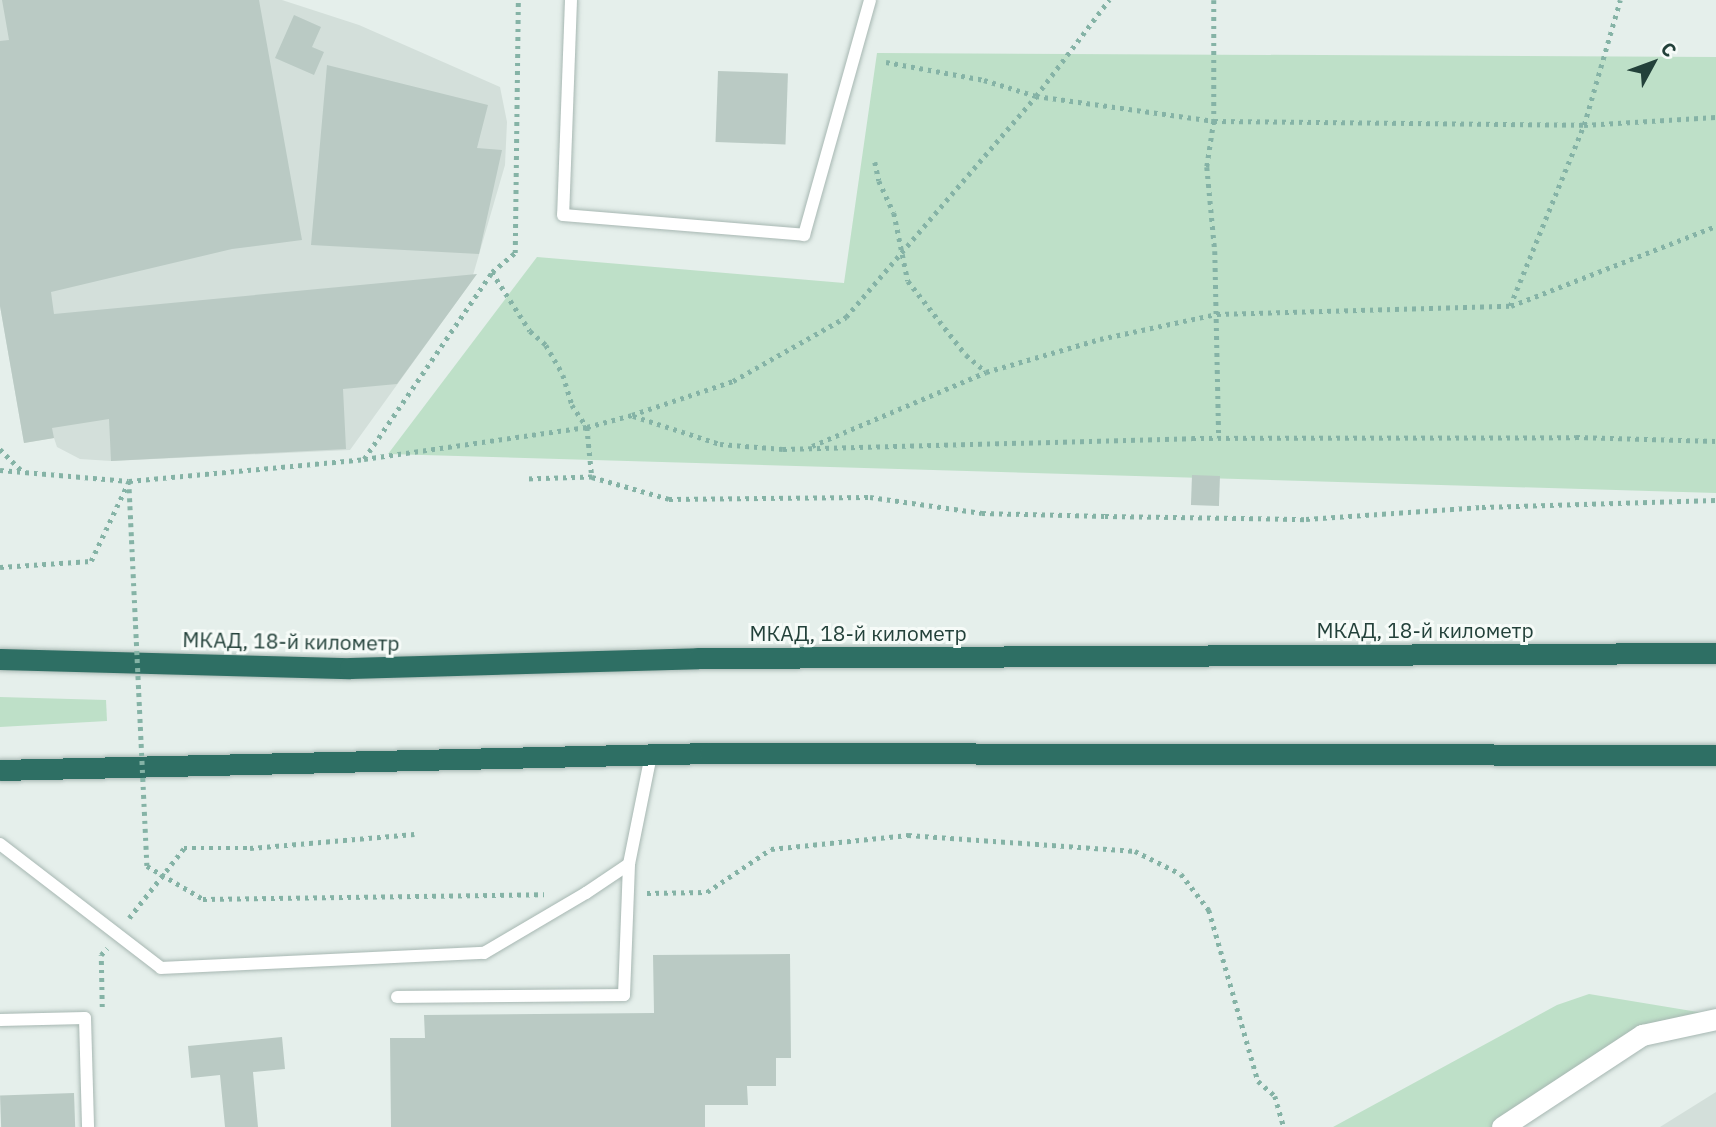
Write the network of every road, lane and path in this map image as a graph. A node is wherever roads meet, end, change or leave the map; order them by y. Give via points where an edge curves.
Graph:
1 (518, 0) edge
2 (571, 0) edge
3 (870, 0) edge
4 (1109, 0) edge
5 (1214, 0) edge
6 (1620, 0) edge
7 (886, 62) dead end
8 (1036, 96) junction
9 (1716, 117) edge
10 (1214, 121) junction
11 (1584, 125) junction
12 (875, 162) dead end
13 (1716, 226) edge
14 (902, 254) junction
15 (492, 272) junction
16 (1510, 306) junction
17 (1217, 314) junction
18 (986, 372) junction
19 (632, 415) junction
20 (587, 427) junction
21 (1219, 438) junction
22 (1716, 441) edge
23 (807, 448) junction
24 (0, 449) edge
25 (364, 459) junction
26 (0, 470) edge
27 (22, 471) junction
28 (592, 477) junction
29 (526, 480) dead end
30 (129, 481) junction
31 (1716, 500) edge
32 (0, 567) edge
33 (1716, 653) edge
34 (0, 659) edge
35 (651, 755) junction
36 (1716, 755) edge
37 (0, 770) edge
38 (414, 834) dead end
39 (0, 844) edge
40 (629, 864) junction
41 (160, 874) junction
42 (628, 893) junction
43 (545, 894) dead end
44 (117, 934) junction
45 (101, 955) dead end
46 (397, 997) dead end
47 (102, 1016) dead end
48 (0, 1020) edge
49 (1716, 1020) edge
50 (88, 1127) edge
51 (1284, 1127) edge
52 (1502, 1127) edge

1 - 15 path via 515,253
2 - 3 lane via 563,215 804,234
4 - 8 path
5 - 10 path
6 - 11 path
7 - 8 path via 984,80
8 - 10 path
8 - 14 path
9 - 11 path
10 - 11 path
10 - 17 path via 1207,167
11 - 16 path
12 - 14 path via 878,181 894,213
13 - 16 path
14 - 18 path via 908,281 966,355
14 - 19 path via 846,317 733,381
15 - 20 path via 530,331 546,345 564,375 572,405
15 - 25 path
16 - 17 path
17 - 18 path via 1100,338
17 - 21 path
18 - 23 path
19 - 20 path
19 - 23 path via 720,444
20 - 25 path
20 - 28 path
21 - 22 path
21 - 23 path
24 - 27 path
25 - 30 path
26 - 27 path
27 - 30 path
28 - 29 path
28 - 31 path via 669,499 870,497 982,513 1078,515 1306,519 1482,507
30 - 32 path via 91,561
30 - 41 path, bridge via 147,866
33 - 34 highway, МКАД, 18-й километр via 698,658 349,668
35 - 36 highway
35 - 37 highway
35 - 40 lane
38 - 41 path via 250,848 184,848
39 - 44 lane
40 - 42 lane
40 - 44 lane via 484,953 161,968
41 - 43 path via 203,899
41 - 44 path
42 - 46 lane via 624,995
42 - 51 path via 707,892 771,849 908,835 1135,851 1181,874 1209,910 1258,1081 1275,1096
45 - 47 path
48 - 50 lane via 85,1018
49 - 52 street via 1642,1035

